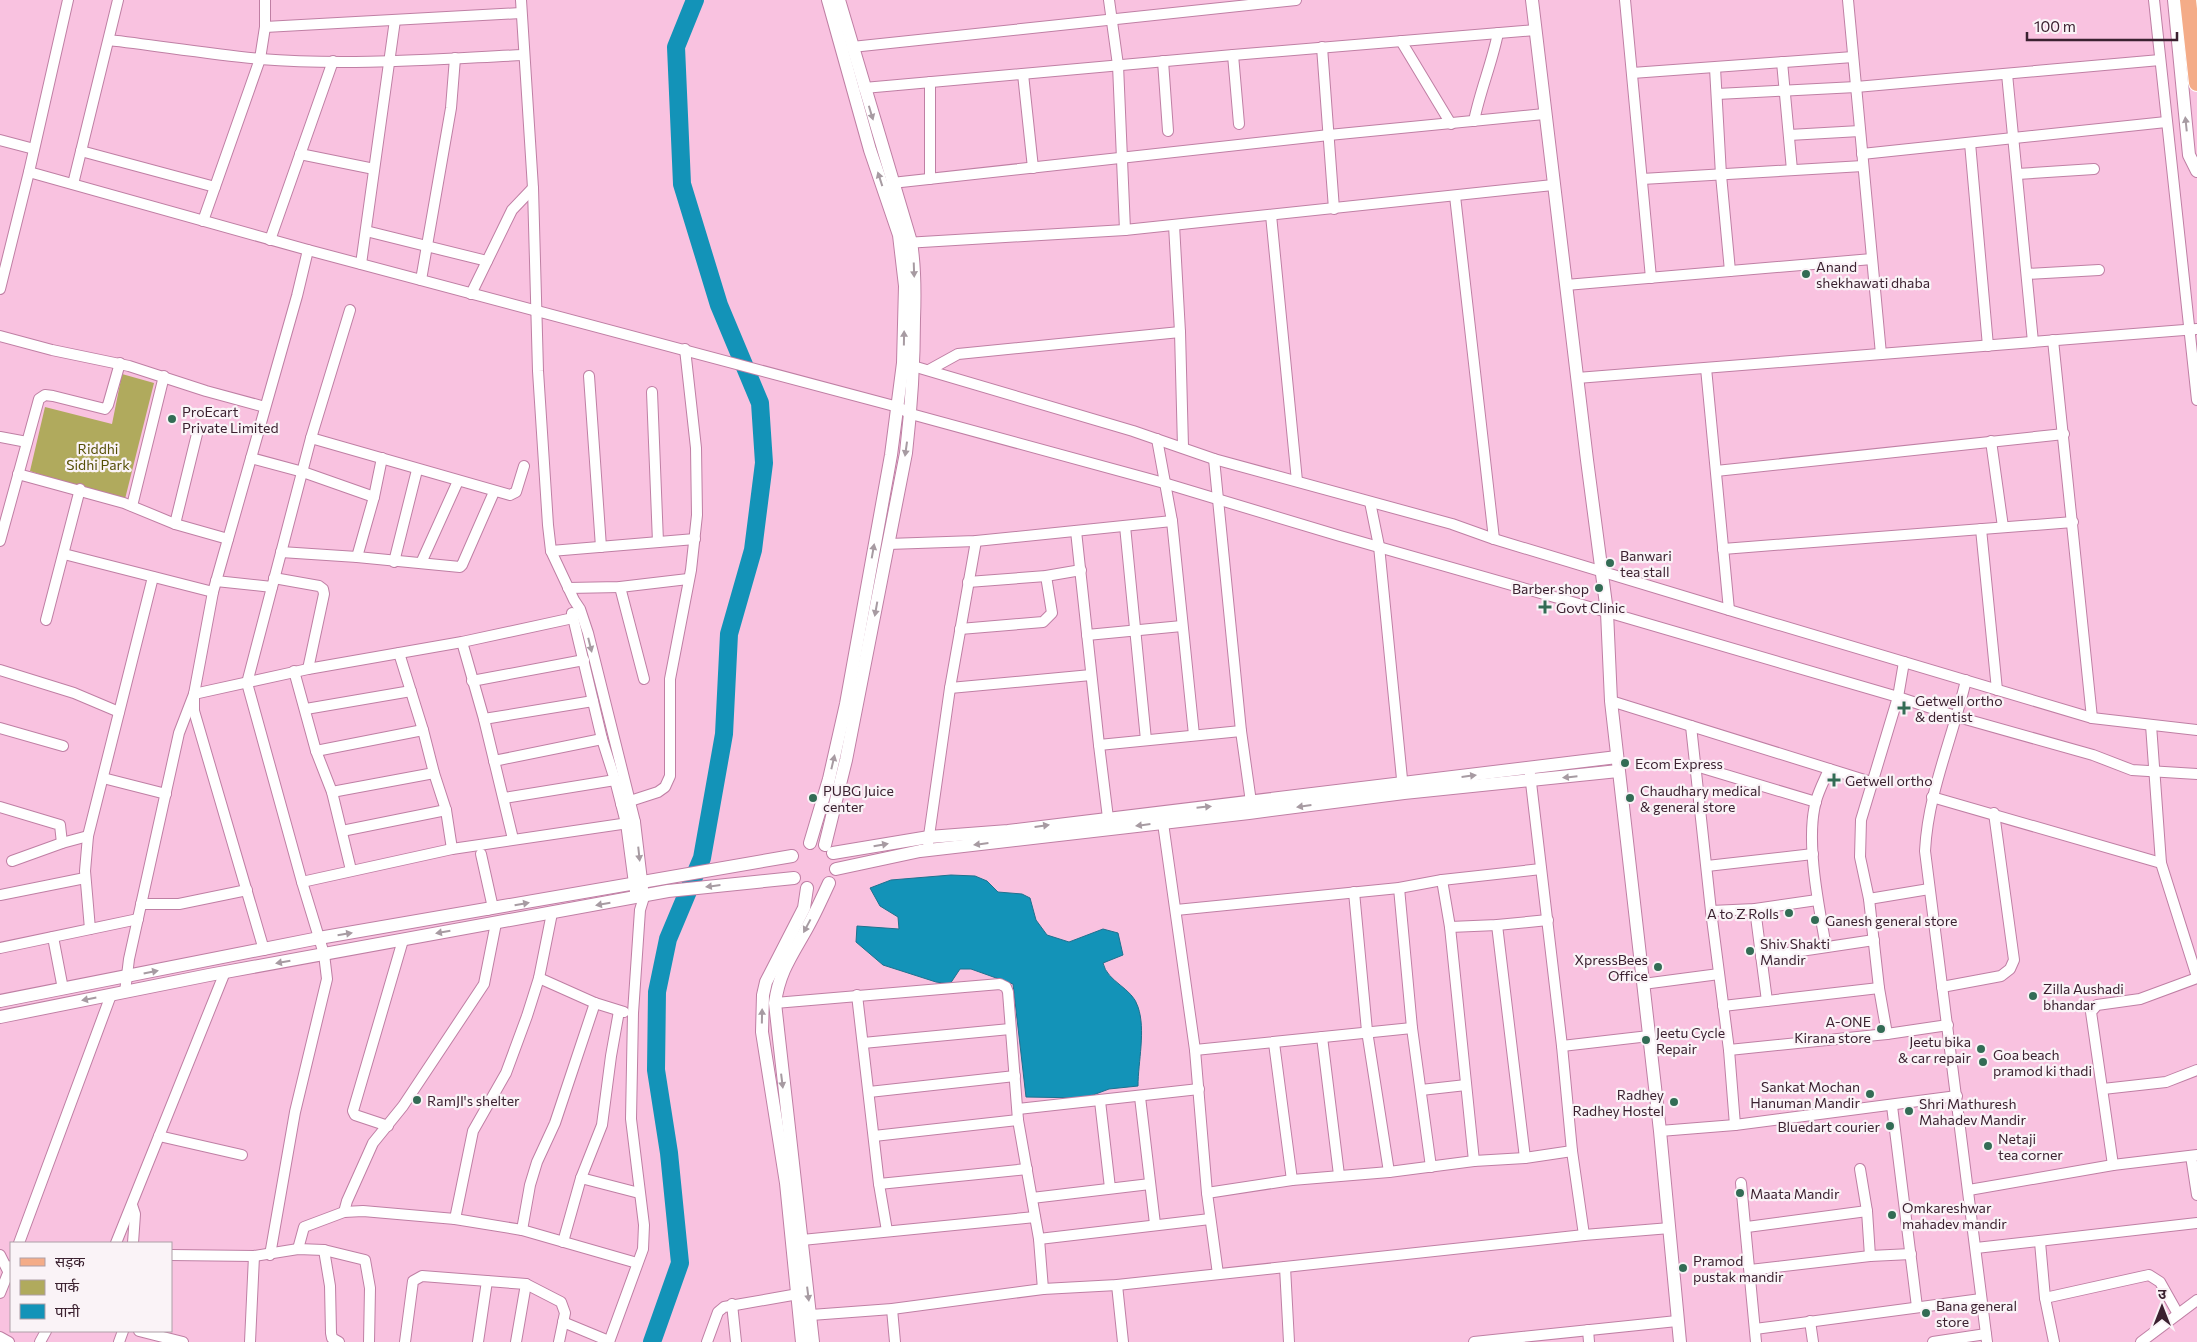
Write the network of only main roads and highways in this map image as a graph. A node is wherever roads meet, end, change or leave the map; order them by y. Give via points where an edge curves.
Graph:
1 (2188, 0) edge
2 (2197, 83) edge

1 - 2 main road

